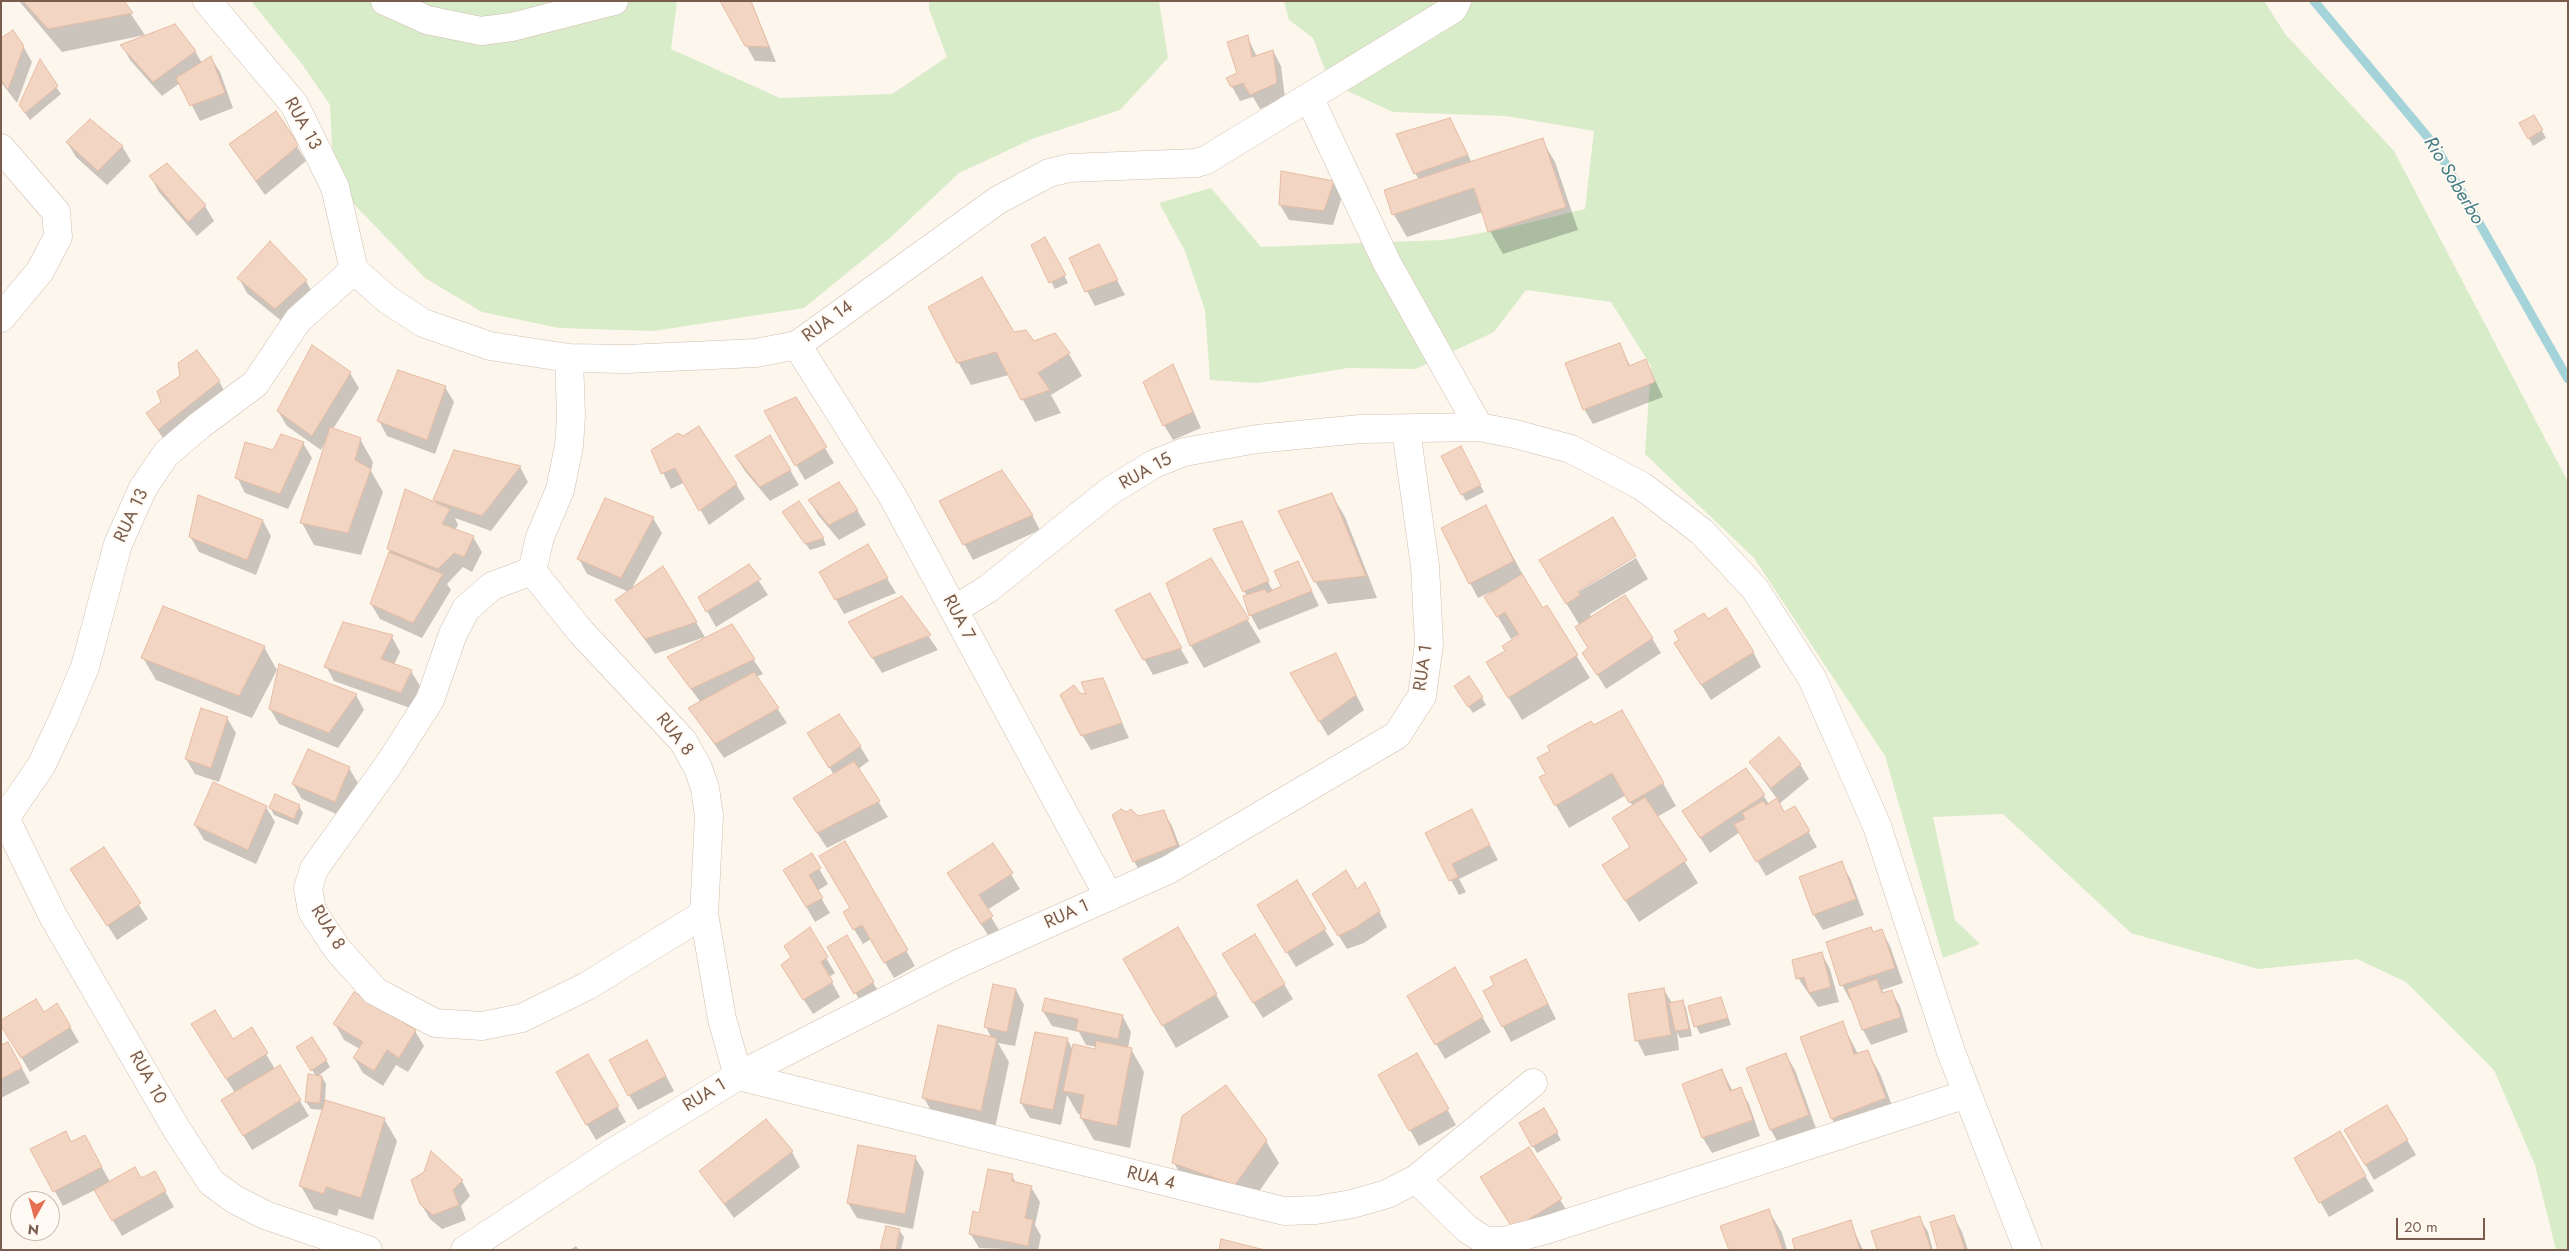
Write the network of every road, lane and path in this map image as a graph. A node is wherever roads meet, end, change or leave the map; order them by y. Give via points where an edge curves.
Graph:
1 (207, 1) edge
2 (385, 1) edge
3 (614, 1) edge
4 (1457, 1) edge
5 (1310, 97) junction
6 (1, 148) edge
7 (354, 270) junction
8 (1, 318) edge
9 (797, 345) junction
10 (568, 358) junction
11 (1479, 427) junction
12 (1406, 430) junction
13 (532, 571) junction
14 (954, 610) junction
15 (2, 818) edge
16 (1109, 897) junction
17 (704, 914) junction
18 (738, 1076) junction
19 (1533, 1084) dead end
20 (1967, 1094) junction
21 (1416, 1179) junction
22 (1486, 1245) edge
23 (368, 1250) edge
24 (465, 1250) edge
25 (2028, 1250) edge

1 - 7 street, RUA 13 via 294,104 335,187
2 - 3 street via 427,20 481,31 512,27
4 - 5 street, RUA 14 via 1453,9
5 - 9 street, RUA 14 via 1196,164 1069,168 1049,174 998,200
5 - 11 street via 1387,263
6 - 8 street via 56,212 58,237 40,271
7 - 10 street via 388,300 423,323 490,346
7 - 15 street, RUA 13 via 298,320 256,384 166,454 143,488 118,544 78,684 41,766
9 - 10 street, RUA 14 via 756,353 626,359
9 - 14 street, RUA 7 via 893,497
10 - 13 street via 569,446 560,490 540,537
11 - 12 street, RUA 15
11 - 20 street, RUA 15 via 1571,450 1642,486 1702,532 1756,589 1812,678 1878,826
12 - 14 street, RUA 15 via 1257,438 1184,452 1154,464 1110,492 989,588
12 - 16 street, RUA 1 via 1425,566 1429,644 1422,696 1417,704 1397,735 1168,870
13 - 17 street, RUA 8 via 581,632 683,741 698,768 709,816
13 - 17 street, RUA 8 via 492,586 466,609 453,634 430,700 314,869 308,888 312,911 338,950 375,991 435,1023 482,1026 522,1018 587,986
14 - 16 street, RUA 7
15 - 23 street, RUA 10 via 53,916 177,1130 212,1182 265,1215
16 - 18 street, RUA 1 via 960,963
17 - 18 street, RUA 8 via 722,1019
18 - 21 street, RUA 4 via 1284,1211 1352,1204 1387,1194
18 - 24 street, RUA 1 via 612,1153
19 - 21 street, RUA 4
20 - 22 street via 1549,1229
20 - 25 street, RUA 15
21 - 22 street

